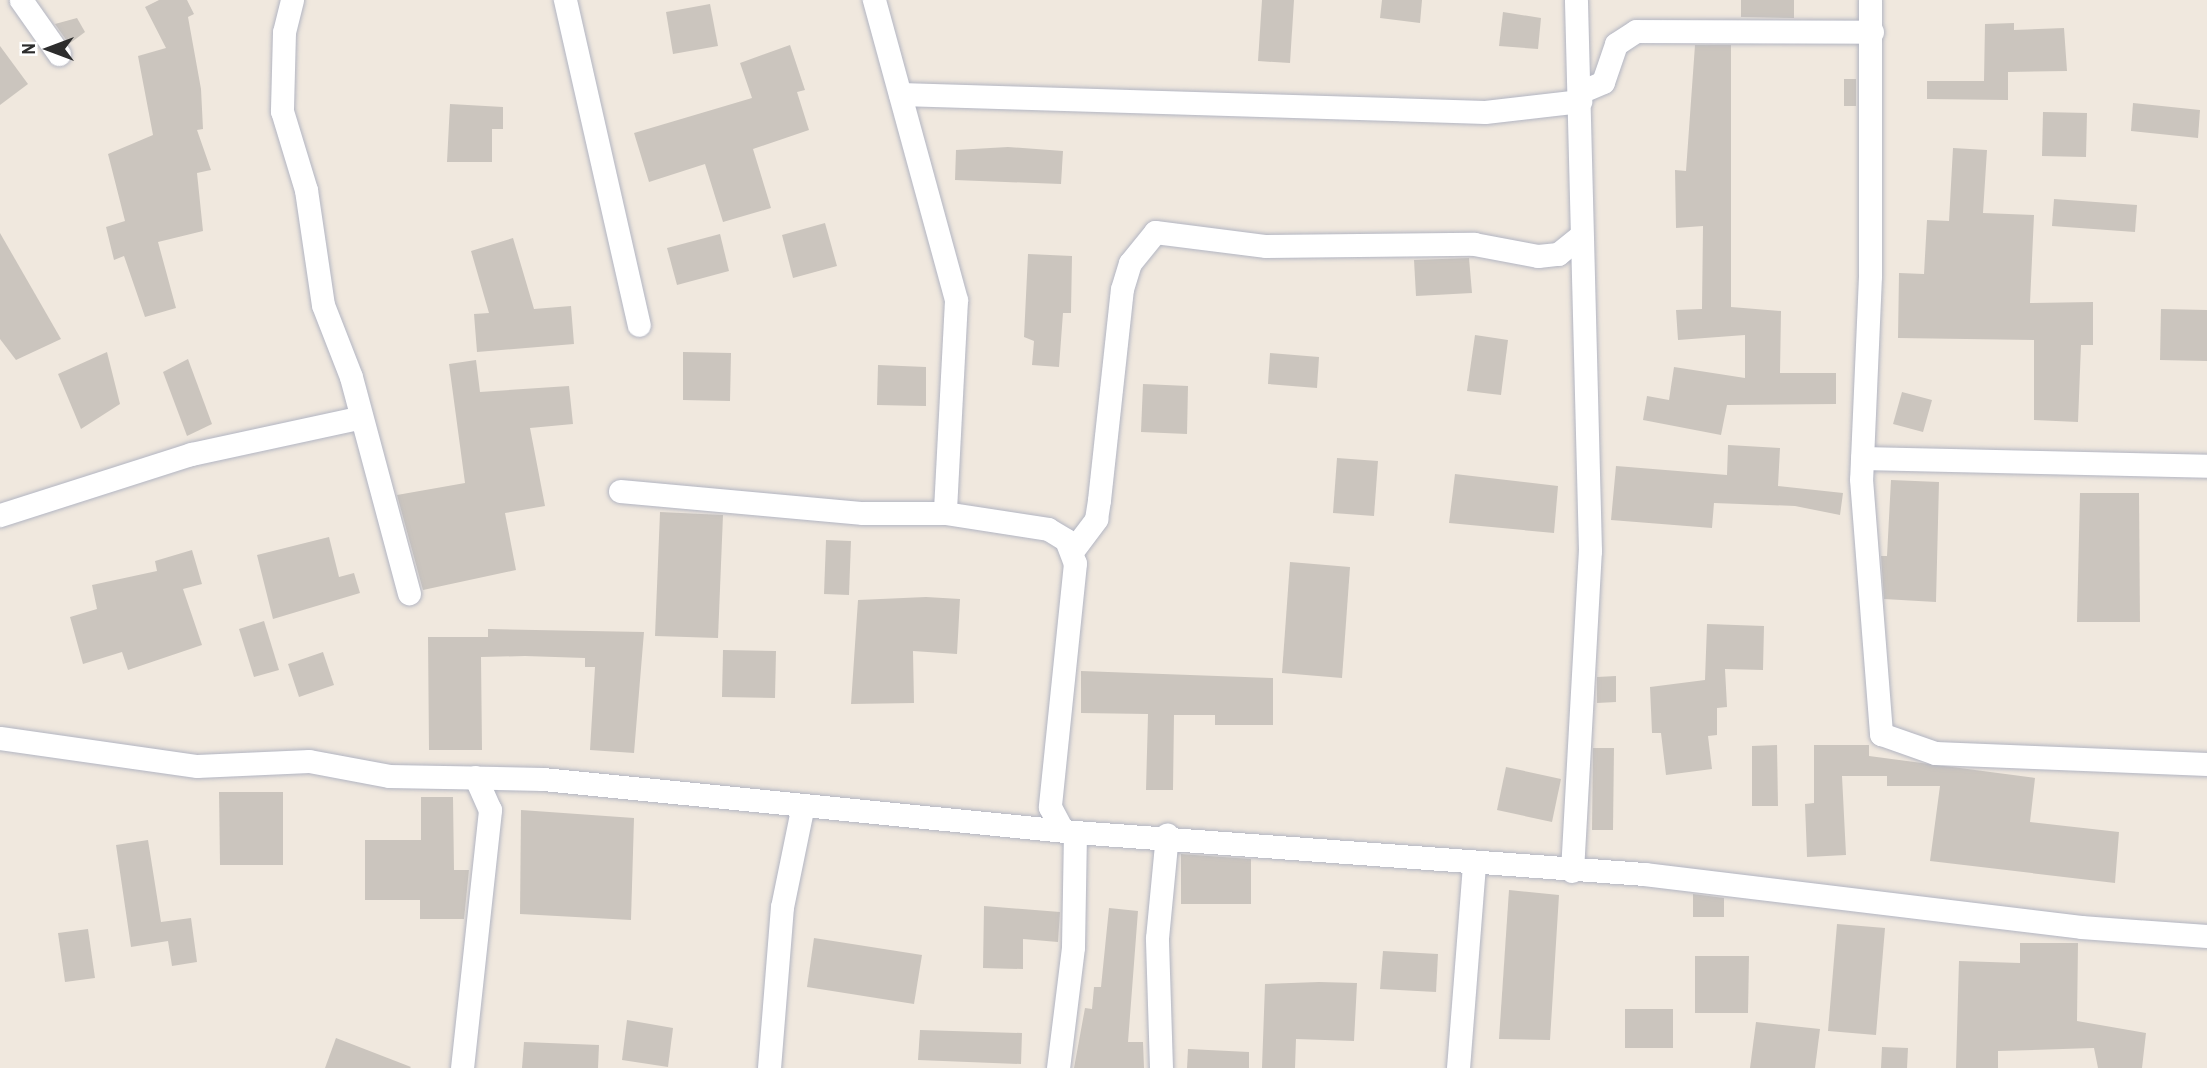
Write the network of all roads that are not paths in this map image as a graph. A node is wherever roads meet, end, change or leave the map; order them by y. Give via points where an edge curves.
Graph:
1 (21, 0) edge
2 (292, 0) edge
3 (565, 0) edge
4 (874, 0) edge
5 (1576, 0) edge
6 (1870, 0) edge
7 (1872, 32) junction
8 (59, 54) dead end
9 (900, 94) junction
10 (1580, 97) junction
11 (1578, 239) junction
12 (639, 325) dead end
13 (358, 418) junction
14 (1862, 458) junction
15 (2207, 466) edge
16 (620, 491) dead end
17 (945, 513) junction
18 (0, 515) edge
19 (1073, 550) junction
20 (409, 593) dead end
21 (0, 738) edge
22 (2207, 764) edge
23 (475, 778) junction
24 (514, 778) junction
25 (803, 805) junction
26 (1050, 807) junction
27 (490, 810) junction
28 (1033, 827) junction
29 (1068, 831) junction
30 (1167, 834) junction
31 (1474, 866) junction
32 (1572, 871) junction
33 (2207, 936) edge
34 (462, 1068) edge
35 (769, 1068) edge
36 (1058, 1068) edge
37 (1161, 1068) edge
38 (1458, 1068) edge

1 - 8 street
2 - 13 street via 284,32 282,111 306,190 323,304 351,377
3 - 12 street via 627,250
4 - 9 street
5 - 10 street
6 - 7 street
7 - 10 street via 1636,31 1616,44 1603,82
7 - 14 street
9 - 10 street via 1485,112
9 - 17 street via 956,300
10 - 11 street
11 - 19 street via 1558,254 1538,257 1474,244 1266,246 1155,232 1130,263 1122,289 1100,500 1096,519
11 - 32 street via 1590,551
13 - 18 street via 191,454
13 - 20 street
14 - 15 street
14 - 22 street via 1881,734 1935,753
16 - 17 street via 863,513
17 - 19 street via 1048,529
19 - 26 street
21 - 23 street via 197,766 309,761 389,776
23 - 24 street
23 - 27 street
24 - 25 street
24 - 27 street
25 - 28 street
25 - 35 street via 782,907
26 - 28 street
26 - 29 street
27 - 34 street
28 - 29 street
29 - 30 street
29 - 36 street via 1073,947
30 - 31 street
30 - 37 street via 1157,938
31 - 32 street
31 - 38 street
32 - 33 street via 1823,891 2081,927

